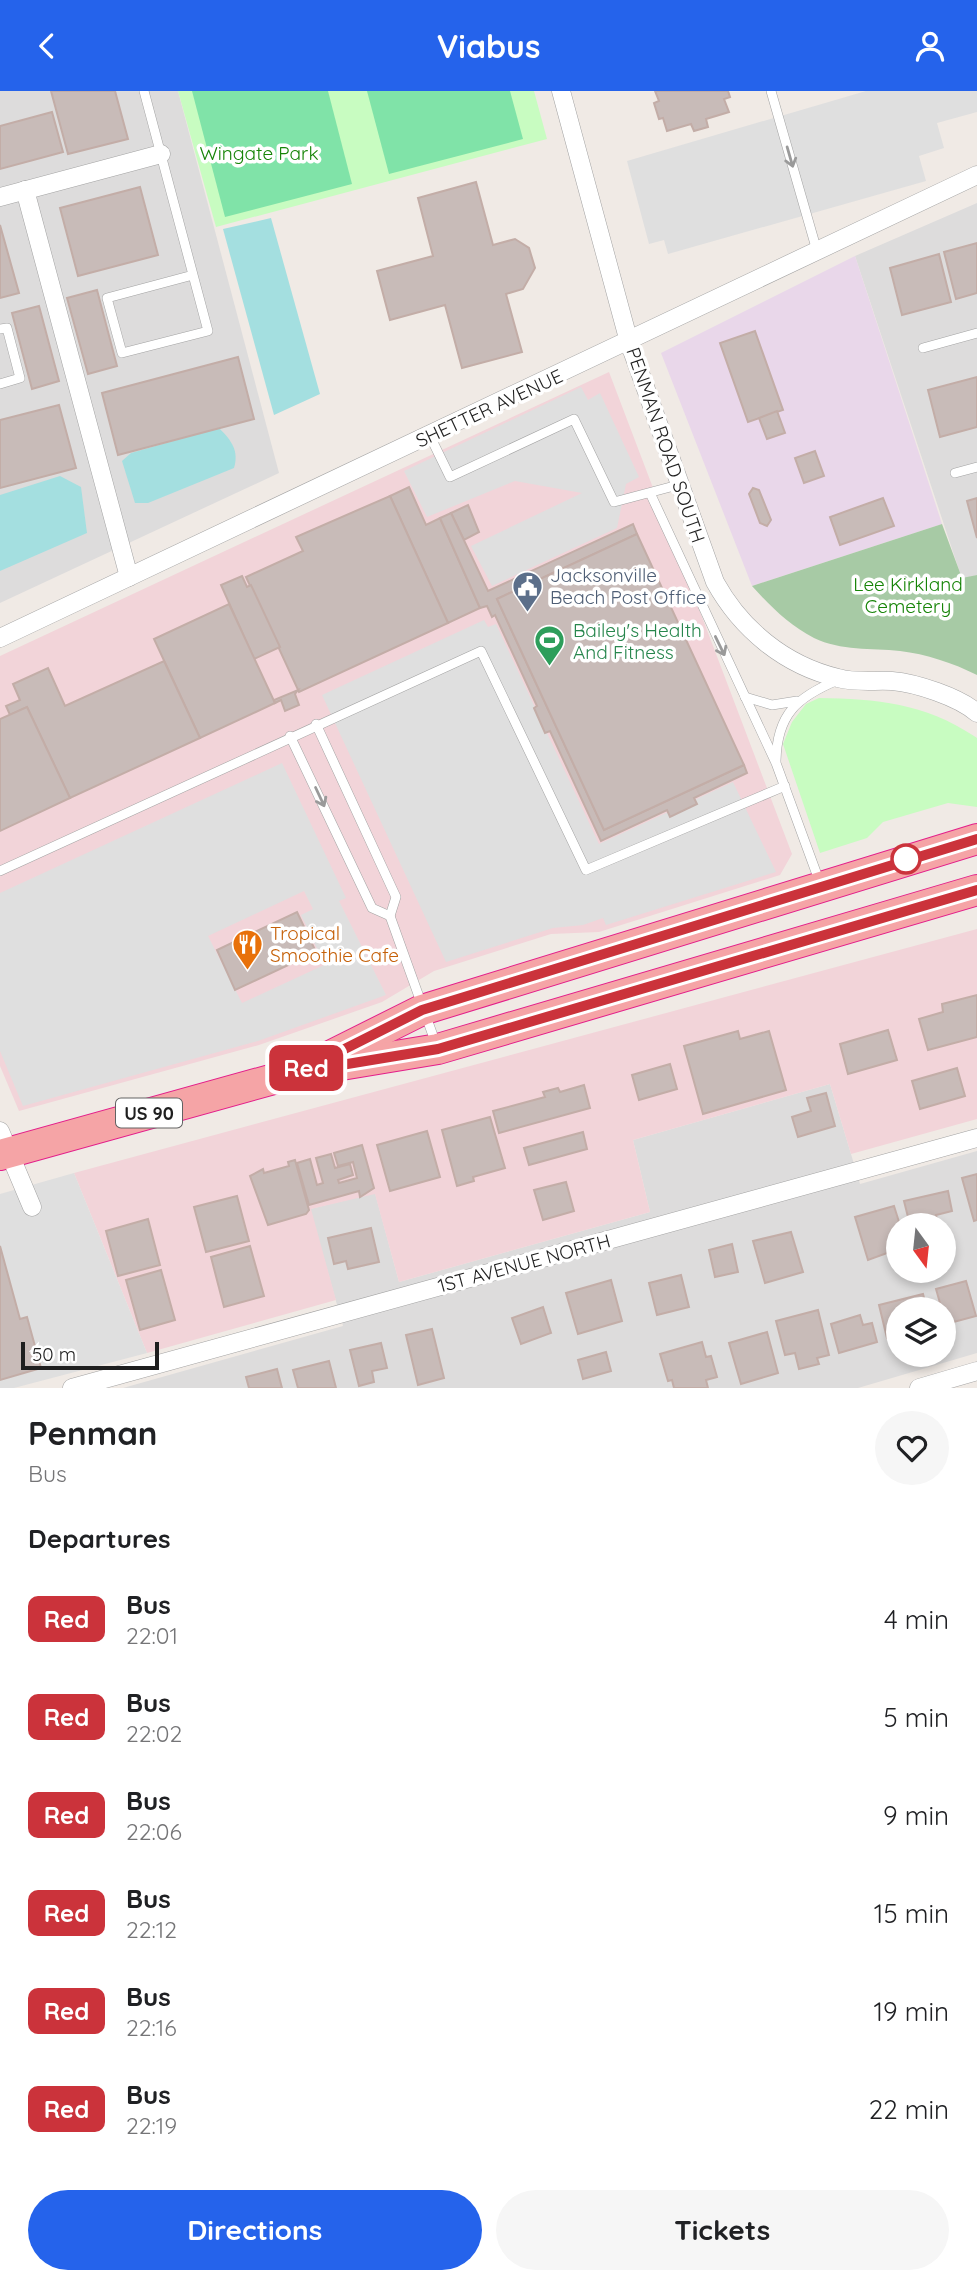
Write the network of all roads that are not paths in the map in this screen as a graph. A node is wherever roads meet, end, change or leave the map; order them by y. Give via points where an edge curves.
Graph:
1 (145, 91) edge
2 (561, 91) edge
3 (771, 91) edge
4 (161, 154) junction
5 (977, 175) edge
6 (25, 190) junction
7 (0, 197) edge
8 (817, 251) junction
9 (193, 275) junction
10 (0, 329) edge
11 (977, 333) edge
12 (629, 342) junction
13 (923, 348) dead end
14 (0, 384) edge
15 (430, 436) junction
16 (977, 467) edge
17 (956, 473) dead end
18 (678, 485) junction
19 (651, 495) junction
20 (129, 577) junction
21 (0, 638) edge
22 (840, 679) junction
23 (745, 697) junction
24 (797, 701) junction
25 (977, 713) edge
26 (316, 724) junction
27 (290, 736) junction
28 (776, 762) junction
29 (785, 786) junction
30 (977, 839) edge
31 (0, 871) edge
32 (821, 885) junction
33 (977, 890) edge
34 (390, 916) junction
35 (422, 1010) junction
36 (438, 1049) junction
37 (299, 1072) junction
38 (977, 1138) edge
39 (3, 1146) edge
40 (32, 1207) dead end
41 (977, 1371) edge
42 (72, 1388) edge
43 (919, 1388) edge

1 - 4 lane
2 - 12 street, PENMAN ROAD SOUTH
3 -> 8 lane
4 - 6 street
4 - 9 lane
5 - 8 street, SHETTER AVENUE
6 - 7 street
6 - 20 street
8 - 12 street, SHETTER AVENUE
9 - 9 lane via 208,331 122,353 107,298
10 - 14 lane via 7,328 20,379
11 - 13 lane
12 - 15 street, SHETTER AVENUE
12 - 18 street, PENMAN ROAD SOUTH
15 - 19 lane via 450,477 574,419 614,502
15 - 20 street, SHETTER AVENUE
16 - 17 lane
18 - 19 lane
18 - 22 street, PENMAN ROAD SOUTH via 731,612 784,657
19 -> 23 lane
20 - 21 street, SHETTER AVENUE
22 - 24 lane
22 - 25 street, PENMAN ROAD SOUTH via 920,686
23 - 24 lane via 772,705
23 - 28 lane
24 - 28 lane via 777,738
26 - 27 lane
26 - 29 lane via 481,651 586,870
26 - 34 lane via 396,897
27 - 31 lane
27 -> 34 lane via 372,908
28 - 29 lane
29 - 32 lane
30 - 32 highway, US 90
32 - 35 highway, US 90
33 - 36 highway, US 90
34 - 35 lane
35 - 36 lane
35 - 37 highway, US 90
36 - 37 highway, US 90
37 - 39 highway, US 90
38 - 42 street, 1ST AVENUE NORTH
39 - 40 street
41 - 43 street

